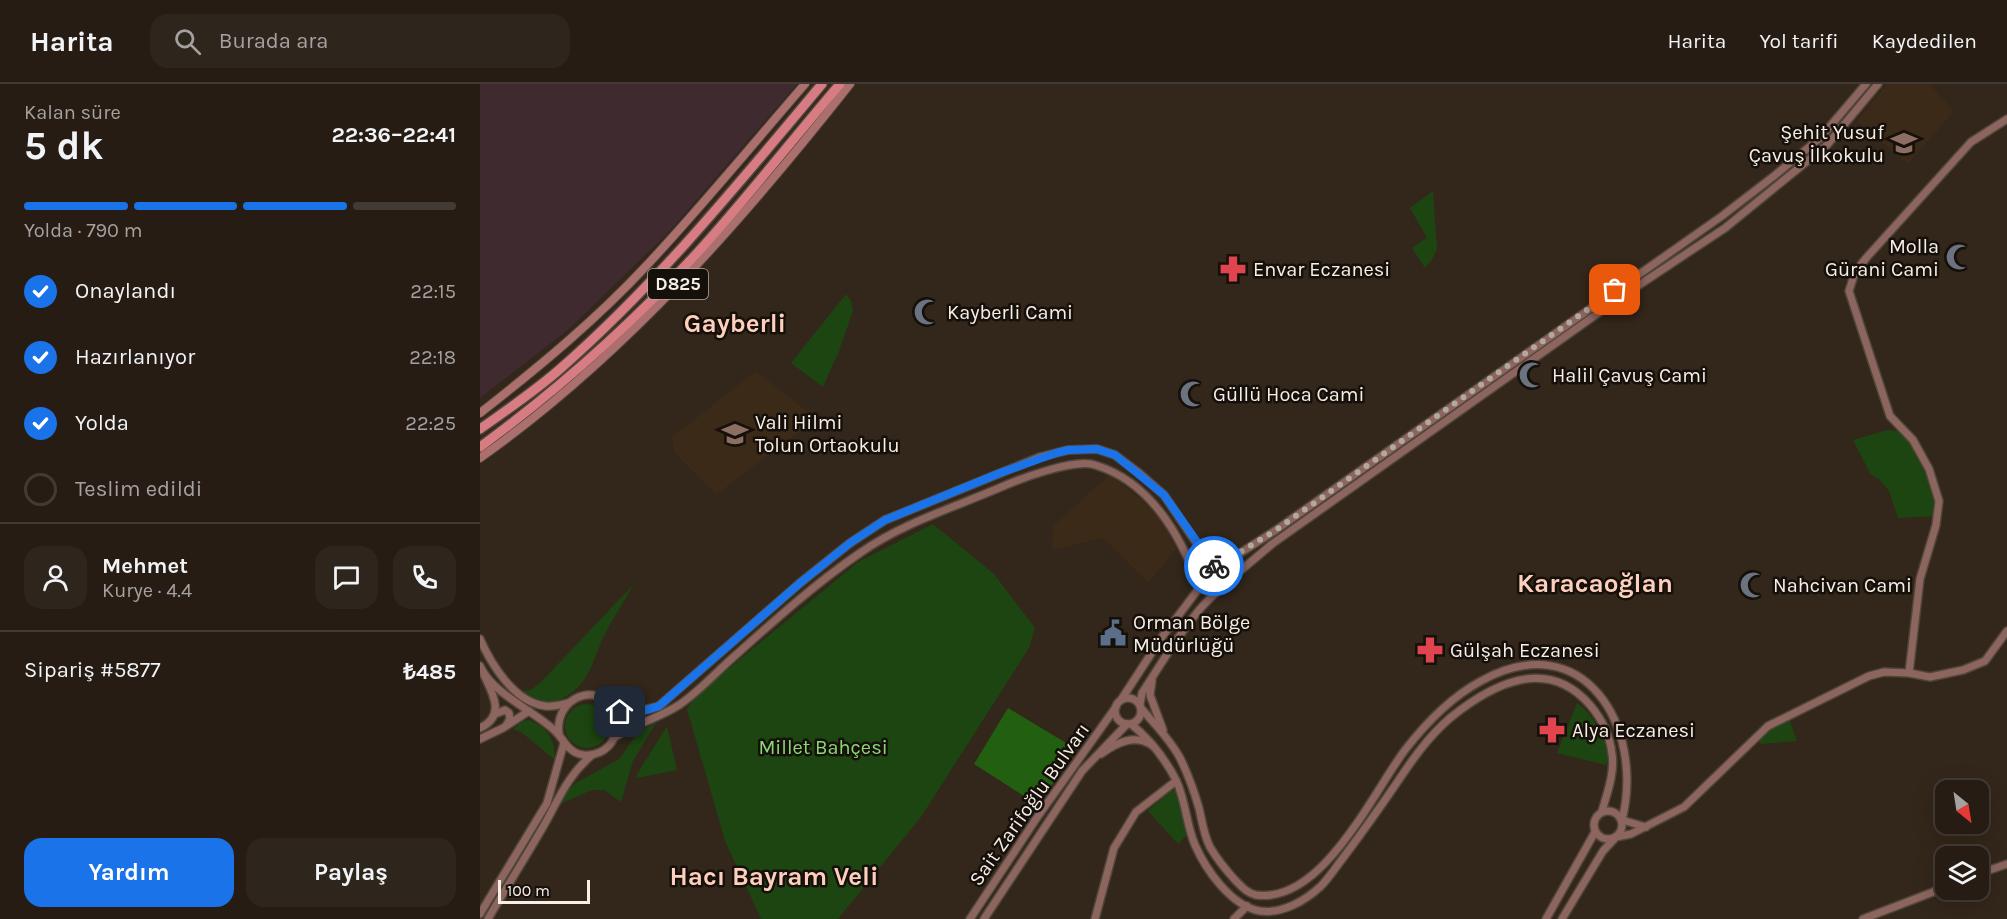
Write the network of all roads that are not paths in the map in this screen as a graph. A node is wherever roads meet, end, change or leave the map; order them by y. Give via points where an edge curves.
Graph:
1 (805, 84) edge
2 (822, 84) edge
3 (840, 84) edge
4 (850, 84) edge
5 (1866, 84) edge
6 (1878, 84) edge
7 (2007, 119) edge
8 (480, 412) edge
9 (480, 429) edge
10 (480, 447) edge
11 (480, 458) edge
12 (1216, 567) junction
13 (1200, 587) junction
14 (1219, 589) junction
15 (2007, 631) edge
16 (480, 639) edge
17 (481, 668) edge
18 (1909, 672) junction
19 (1155, 673) junction
20 (1121, 700) junction
21 (568, 703) junction
22 (1140, 706) junction
23 (611, 707) junction
24 (1116, 707) junction
25 (529, 711) junction
26 (495, 714) junction
27 (1129, 724) junction
28 (480, 728) edge
29 (503, 728) junction
30 (559, 734) junction
31 (615, 737) junction
32 (480, 739) edge
33 (564, 743) junction
34 (1170, 743) junction
35 (1160, 752) junction
36 (593, 754) junction
37 (1089, 763) junction
38 (1176, 781) junction
39 (1602, 812) junction
40 (1622, 820) junction
41 (1646, 827) junction
42 (1595, 832) junction
43 (1616, 837) junction
44 (2007, 864) edge
45 (1989, 870) edge
46 (1935, 890) edge
47 (1247, 906) junction
48 (480, 914) edge
49 (488, 919) edge
50 (970, 919) edge
51 (984, 919) edge
52 (1095, 919) edge
53 (1234, 919) edge
54 (1546, 919) edge
55 (1562, 919) edge
56 (1863, 919) edge

1 - 8 main road, D825 via 648,265 583,328
2 - 9 highway via 630,304 559,370
3 - 10 highway via 734,211 647,304 585,364
4 - 11 main road, D825 via 688,275 592,369
5 - 12 main road via 1820,138 1722,216 1276,530
6 - 14 main road via 1827,145 1725,228 1272,544
7 - 18 main road via 1971,142 1867,257 1855,272 1849,291 1890,416 1913,440 1939,501 1920,579
12 - 13 main road
12 - 14 main road via 1221,574
12 - 23 main road via 1164,495 1139,473 1115,455 1097,449 1068,450 1031,460 885,520 800,583 659,706 628,714
13 - 14 main road via 1207,591
13 - 20 main road
13 - 31 main road via 1176,533 1152,500 1121,477 1093,464 1043,472 936,514 861,552 680,704
14 - 19 main road via 1179,635
15 - 18 main road via 1985,661 1930,677
16 - 21 main road via 502,678 520,694 542,706
17 - 25 main road via 502,692
17 - 26 main road via 496,701
18 - 41 main road via 1869,676 1768,726 1684,807
19 - 22 main road via 1142,693
19 - 34 main road via 1150,695
20 - 22 main road via 1129,698
20 - 24 main road
21 - 23 main road via 590,696
21 - 30 main road via 560,716
22 - 27 main road via 1139,719
22 - 34 main road
23 - 31 main road via 617,721
24 - 27 main road via 1119,720
24 - 50 main road, Sait Zarifoğlu Bulvarı
25 - 29 main road
25 - 30 main road
26 - 28 main road
26 - 29 main road via 505,710 509,713 510,720
27 - 35 main road
27 - 37 main road, Sait Zarifoğlu Bulvarı
29 - 32 main road
30 - 33 main road
31 - 36 main road via 607,748
33 - 36 main road via 579,754
33 - 48 main road via 547,803
34 - 40 main road via 1193,788 1203,829 1219,861 1247,892 1277,895 1308,880 1328,859 1404,751 1450,701 1495,674 1522,665 1549,664 1583,679 1612,714 1625,752
35 - 37 main road via 1149,743 1125,740
35 - 38 main road
36 - 49 main road via 577,767 562,789
37 - 51 main road, Sait Zarifoğlu Bulvarı
38 - 47 main road via 1195,844 1211,873
38 - 52 main road via 1136,812 1114,848
39 - 40 main road via 1616,813
39 - 42 main road via 1594,822
39 - 47 main road via 1613,754 1594,710 1565,684 1548,678 1516,681 1474,701 1426,741 1321,886 1280,910 1262,911
40 - 41 main road
40 - 43 main road
41 - 43 main road
42 - 43 main road via 1607,839
42 - 54 main road
43 - 55 main road via 1603,851
44 - 45 main road
46 - 56 main road
47 - 53 main road

